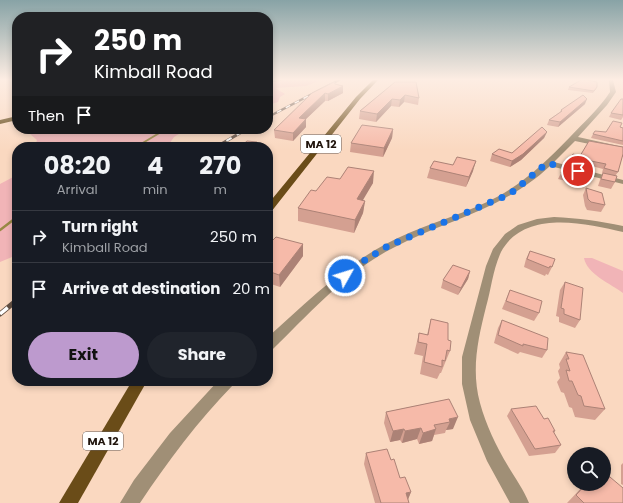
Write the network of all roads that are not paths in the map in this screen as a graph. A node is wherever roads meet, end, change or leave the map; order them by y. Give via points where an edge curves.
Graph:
1 (354, 103) edge
2 (604, 103) edge
3 (12, 113) edge
4 (0, 116) edge
5 (12, 119) edge
6 (0, 122) edge
7 (572, 138) junction
8 (623, 149) edge
9 (547, 163) junction
10 (623, 182) edge
11 (273, 204) edge
12 (623, 229) edge
13 (273, 341) edge
14 (137, 386) edge
15 (223, 386) edge
16 (68, 503) edge
17 (129, 503) edge
18 (520, 503) edge

1 - 11 main road, MA 12
2 - 7 street
3 - 4 highway
5 - 6 highway
7 - 8 street
7 - 9 street
9 - 10 street
9 - 13 street via 506,196 410,236 373,255
12 - 18 street via 580,221 538,222 517,229 507,236 497,250 471,339 469,382 474,407 485,437
14 - 16 main road, MA 12
15 - 17 street via 180,432

